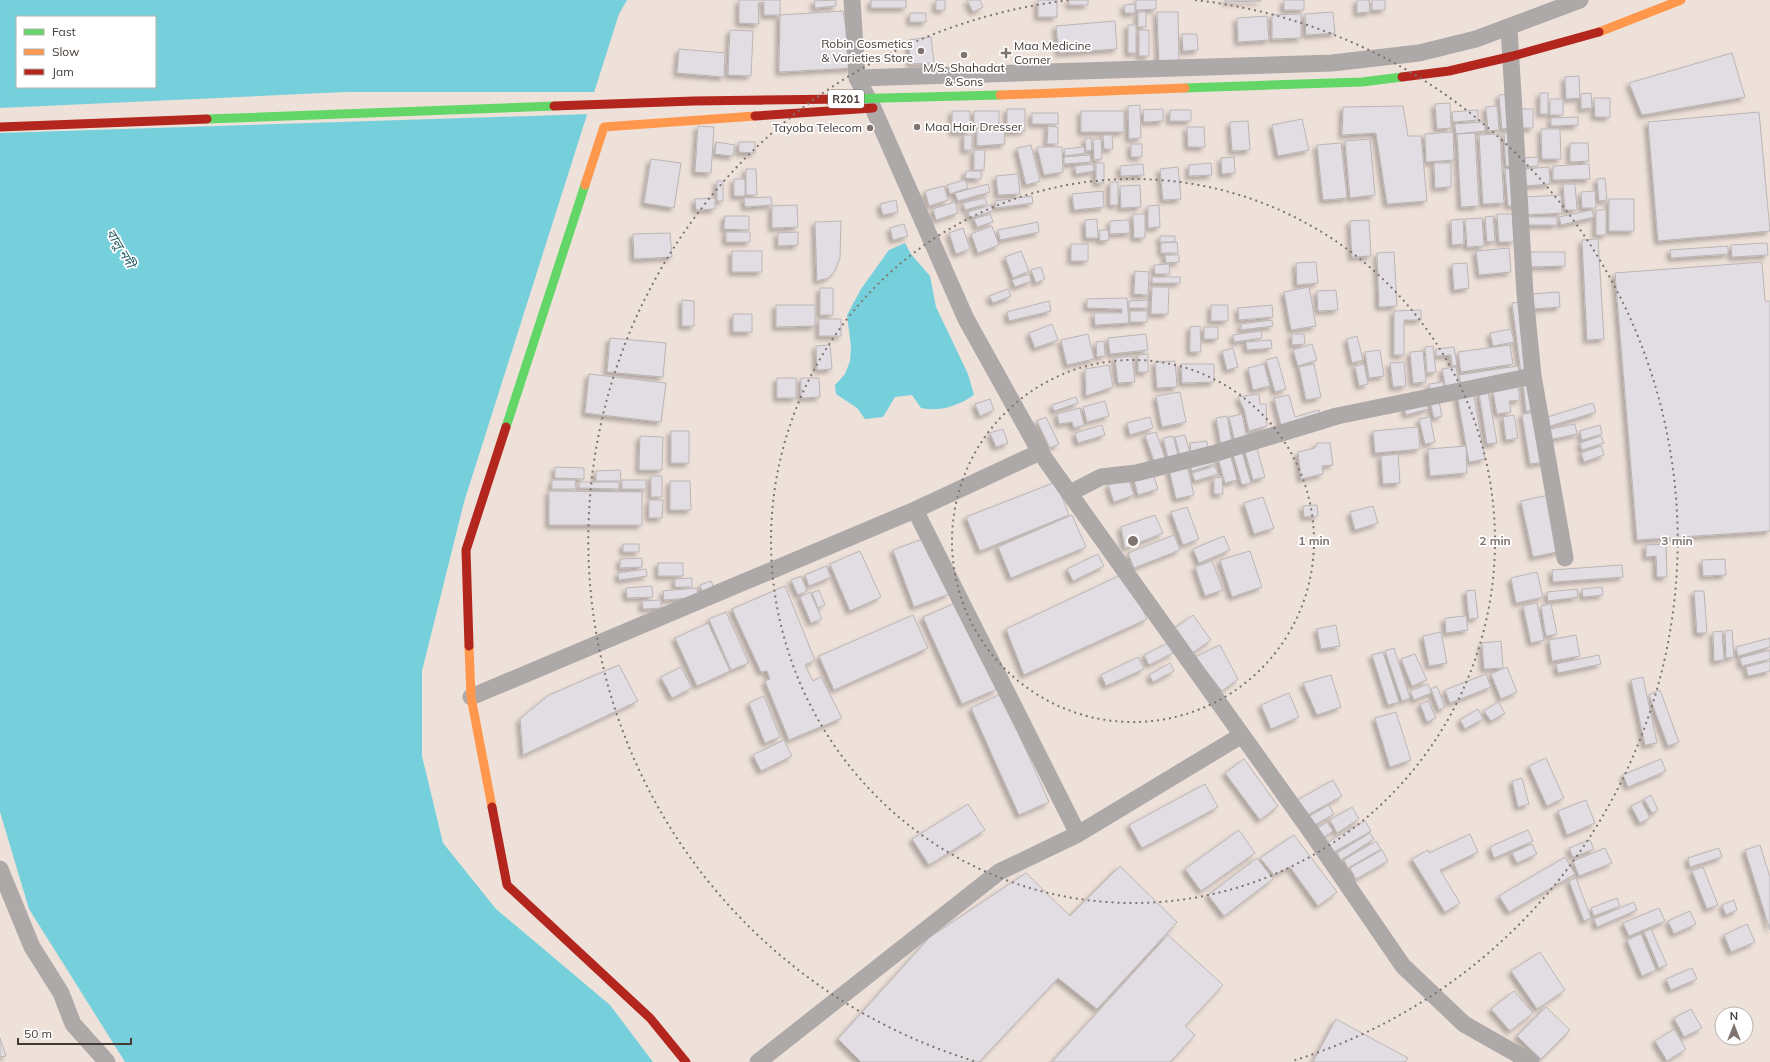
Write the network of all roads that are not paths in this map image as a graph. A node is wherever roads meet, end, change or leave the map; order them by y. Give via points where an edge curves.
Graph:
1 (852, 0) edge
2 (1580, 0) edge
3 (1681, 0) edge
4 (1509, 28) junction
5 (857, 78) junction
6 (873, 108) junction
7 (0, 127) edge
8 (1533, 376) junction
9 (1040, 452) junction
10 (1070, 493) junction
11 (915, 510) junction
12 (1565, 558) dead end
13 (471, 697) junction
14 (1242, 735) junction
15 (1078, 834) junction
16 (0, 869) edge
17 (107, 1062) edge
18 (686, 1062) edge
19 (758, 1062) edge
20 (1531, 1062) edge

1 - 5 street
2 - 4 street
3 - 7 main road, R201 via 1600,32 1513,56 1449,71 1362,82 876,99 694,101
4 - 5 street via 1419,53 1332,63
4 - 8 street via 1525,294
5 - 6 street
6 - 9 street via 966,319
6 - 13 main road via 604,128 466,550
8 - 10 street via 1337,416 1216,453 1136,473 1101,477
8 - 12 street
9 - 10 street
9 - 11 street
10 - 14 street
11 - 13 street
11 - 15 street
13 - 18 main road via 507,885 650,1018
14 - 15 street
14 - 20 street via 1403,966 1464,1024
15 - 19 street via 999,872
16 - 17 street via 32,947 61,993 73,1024

